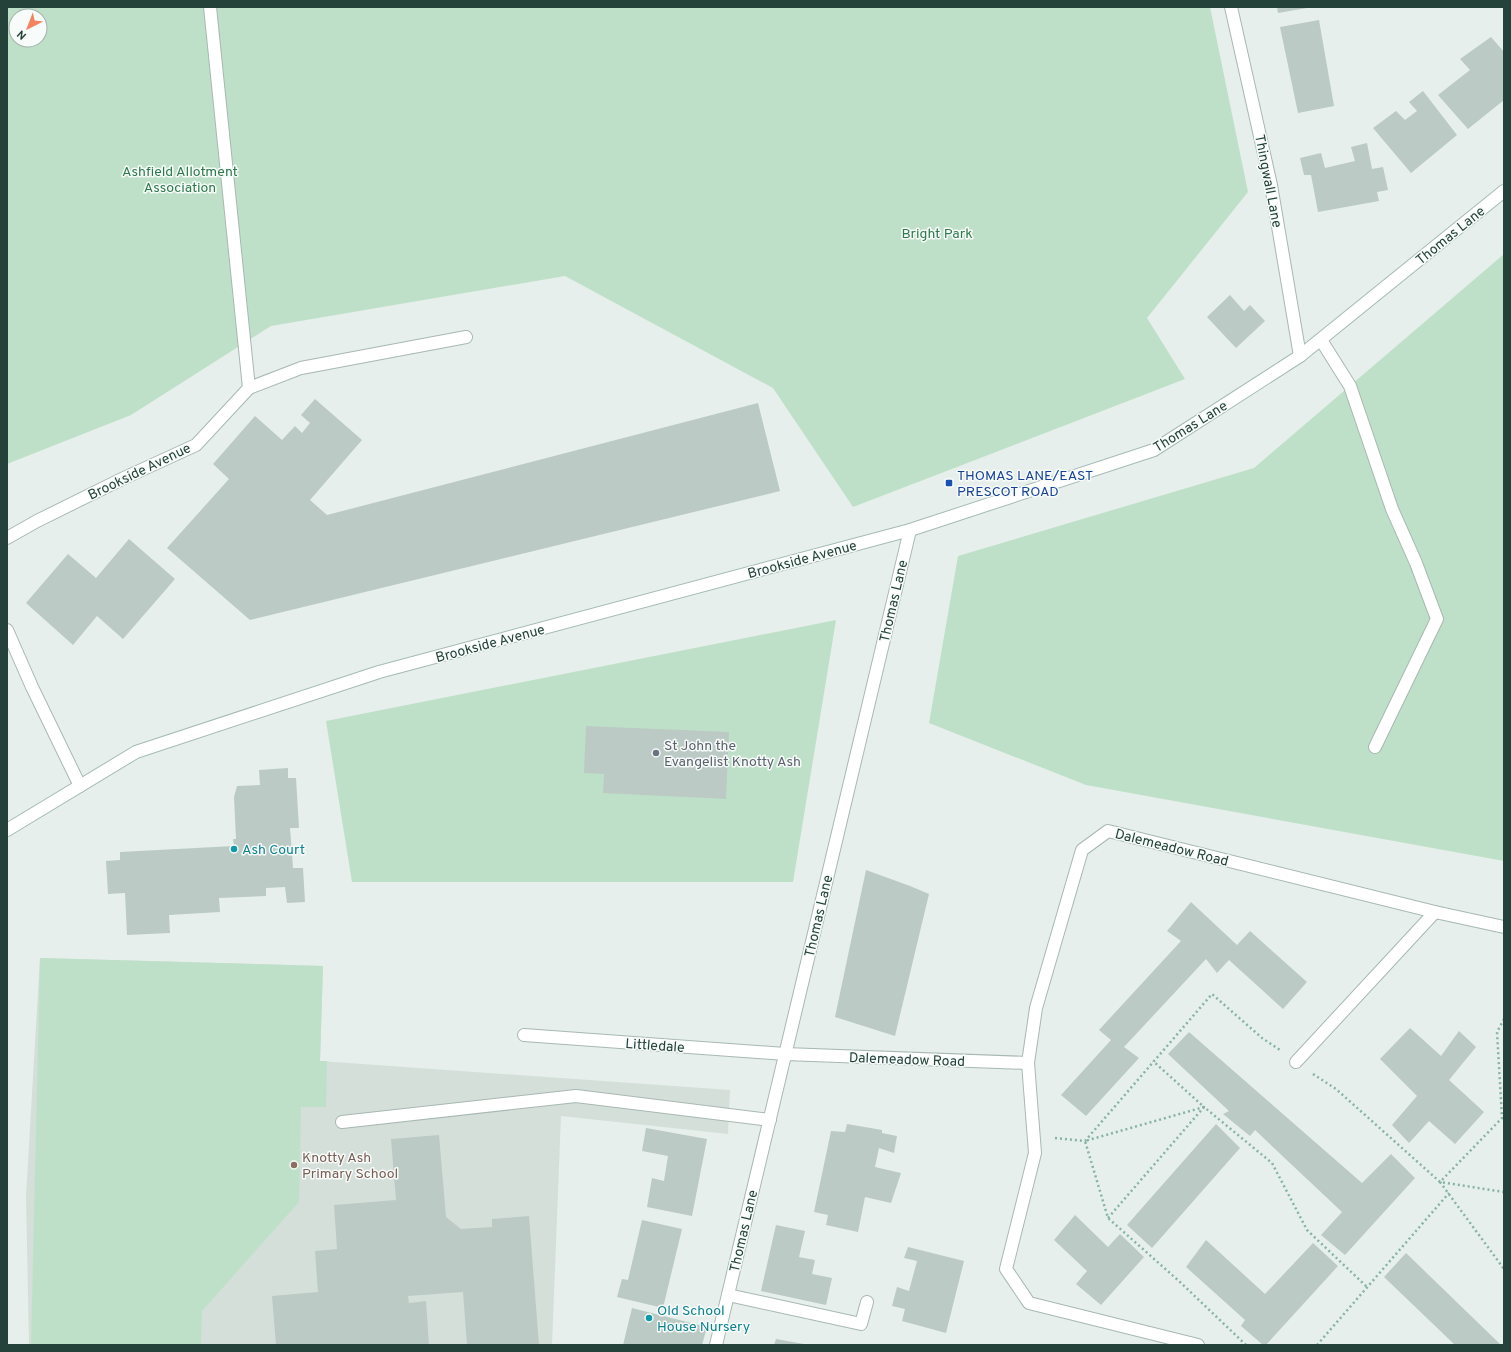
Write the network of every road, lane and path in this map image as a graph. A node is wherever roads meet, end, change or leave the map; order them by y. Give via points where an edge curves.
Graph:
1 (210, 7) edge
2 (1231, 7) edge
3 (1504, 191) edge
4 (466, 337) dead end
5 (1320, 340) junction
6 (1300, 356) junction
7 (249, 388) junction
8 (910, 530) junction
9 (7, 538) edge
10 (7, 630) edge
11 (1375, 747) dead end
12 (80, 786) junction
13 (7, 830) edge
14 (1435, 912) junction
15 (1504, 927) edge
16 (1504, 1019) edge
17 (524, 1035) dead end
18 (786, 1054) junction
19 (1153, 1062) junction
20 (1296, 1062) junction
21 (1028, 1063) junction
22 (1204, 1107) junction
23 (1503, 1118) edge
24 (770, 1120) junction
25 (342, 1122) dead end
26 (1033, 1136) junction
27 (1085, 1140) junction
28 (1440, 1182) junction
29 (1504, 1192) edge
30 (1449, 1193) junction
31 (1108, 1218) junction
32 (1504, 1269) edge
33 (1368, 1287) junction
34 (728, 1295) junction
35 (867, 1302) dead end
36 (716, 1345) edge
37 (1198, 1345) edge
38 (1246, 1345) edge
39 (1317, 1345) edge

1 - 7 street
2 - 6 street, Thingwall Lane via 1271,185
3 - 5 street, Thomas Lane
4 - 7 street, Brookside Avenue via 301,368
5 - 6 street, Thomas Lane
5 - 11 street via 1350,386 1392,509 1437,618
6 - 8 street, Thomas Lane via 1154,450
7 - 9 street, Brookside Avenue via 196,445 124,478
8 - 12 street, Brookside Avenue via 379,672 136,752
8 - 18 street, Thomas Lane
10 - 12 street
12 - 13 street, Brookside Avenue
14 - 15 street, Dalemeadow Road
14 - 20 street
14 - 21 street, Dalemeadow Road via 1108,831 1082,850 1036,1008
16 - 23 path via 1497,1032
17 - 18 street, Littledale
18 - 21 street, Dalemeadow Road
18 - 24 street, Thomas Lane
19 - 20 path via 1212,994 1262,1038
19 - 22 path
19 - 27 path
20 - 28 path via 1336,1089
21 - 26 street, Dalemeadow Road
22 - 27 path
22 - 31 path
22 - 33 path via 1272,1163 1307,1230
23 - 28 path
24 - 25 street via 576,1096
24 - 34 street, Thomas Lane
26 - 27 path
26 - 37 street, Dalemeadow Road via 1035,1153 1006,1269 1029,1303
27 - 31 path
28 - 29 path
28 - 30 path
30 - 32 path
30 - 33 path
31 - 38 path
33 - 39 path
34 - 35 street via 861,1324
34 - 36 street, Thomas Lane

